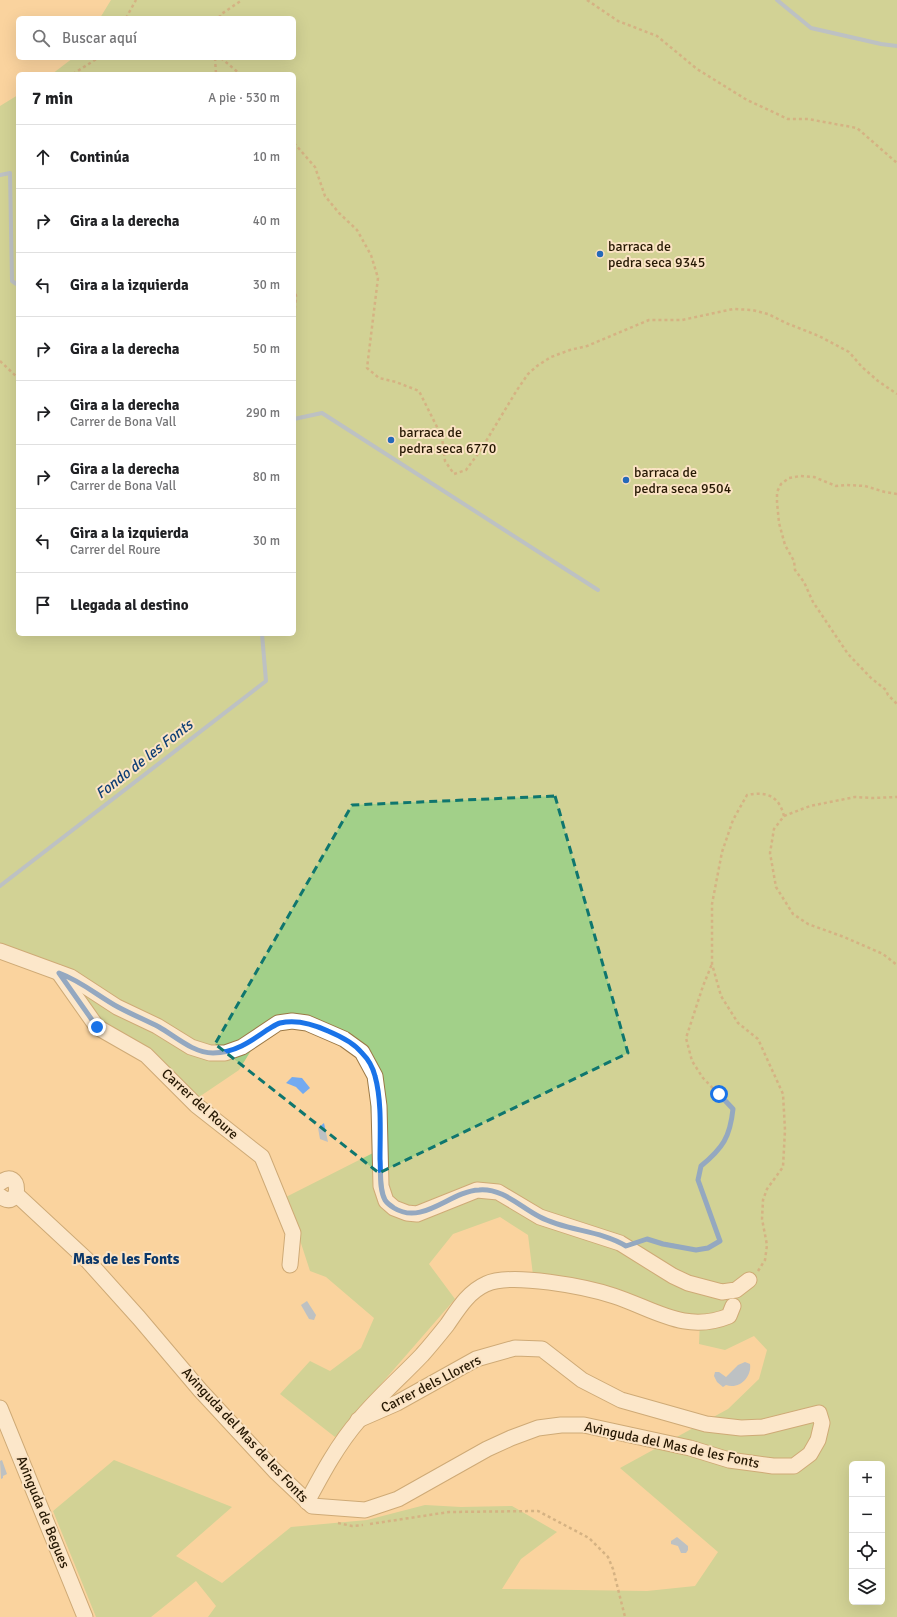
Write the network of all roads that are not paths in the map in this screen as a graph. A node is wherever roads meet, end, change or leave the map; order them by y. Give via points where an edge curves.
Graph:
1 (0, 951) edge
2 (59, 973) junction
3 (1, 1180) edge
4 (16, 1194) junction
5 (0, 1196) edge
6 (290, 1265) dead end
7 (749, 1280) road end
8 (733, 1306) dead end
9 (0, 1408) edge
10 (819, 1413) joint
11 (358, 1420) junction
12 (307, 1502) junction
13 (85, 1617) edge

1 - 2 street
2 - 6 street, Carrer del Roure via 97,1027 146,1055 196,1105 262,1157 293,1233
2 - 7 street via 71,977 117,1007 157,1026 191,1047 210,1053 225,1053 242,1046 278,1023 292,1021 307,1023 344,1039 362,1052 375,1076 379,1106 381,1186 386,1201 394,1208 417,1214 477,1190 498,1192 550,1222 626,1246 688,1284 722,1292 736,1290
3 - 4 street, Avinguda del Mas de les Fonts via 9,1179 15,1183
4 - 5 street via 8,1199
4 - 12 street, Avinguda del Mas de les Fonts via 86,1259 200,1390
8 - 11 street, Carrer dels Llorers via 729,1316 716,1321 696,1322 651,1312 596,1290 565,1284 524,1280 502,1280 487,1284 472,1293 422,1355
9 - 13 street, Avinguda de Begues
10 - 11 street, Carrer dels Llorers via 763,1427 741,1428 706,1424 621,1400 582,1380 542,1349 515,1348 476,1359 397,1403
10 - 12 street, Avinguda del Mas de les Fonts via 822,1422 818,1440 810,1454 794,1466 729,1460 690,1448 584,1425 561,1425 538,1428 511,1438 398,1499 364,1510 312,1506
11 - 12 street, Carrer dels Llorers

